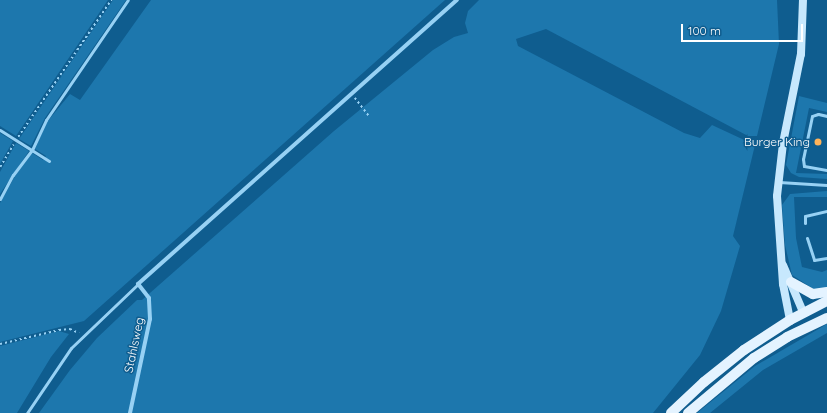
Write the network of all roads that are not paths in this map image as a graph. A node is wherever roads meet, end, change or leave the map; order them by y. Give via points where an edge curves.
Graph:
1 (128, 0) edge
2 (457, 0) edge
3 (803, 0) edge
4 (827, 116) edge
5 (0, 130) edge
6 (32, 150) junction
7 (49, 161) dead end
8 (827, 170) edge
9 (778, 182) junction
10 (827, 185) edge
11 (0, 199) edge
12 (827, 211) edge
13 (805, 223) dead end
14 (807, 238) dead end
15 (827, 258) edge
16 (782, 261) junction
17 (791, 282) junction
18 (138, 284) junction
19 (827, 292) edge
20 (827, 301) edge
21 (803, 312) junction
22 (827, 318) edge
23 (790, 320) junction
24 (800, 323) junction
25 (814, 324) junction
26 (787, 337) junction
27 (27, 413) edge
28 (130, 413) edge
29 (671, 413) edge
30 (688, 413) edge

1 - 6 lane via 46,120
2 - 18 street
3 - 9 street via 803,32 798,75 783,143
4 - 8 lane via 812,116 803,159 804,166
5 - 6 lane
6 - 7 lane
6 - 11 lane via 13,174
9 - 10 lane
9 - 16 street via 777,213
12 - 13 lane via 805,216
14 - 15 lane via 814,260
16 - 17 street
16 - 23 street via 783,284
17 - 19 main road via 813,294
17 - 21 street
18 - 27 lane via 71,348
18 - 28 street, Stahlsweg via 149,298 151,309
20 - 21 main road
21 - 23 main road
21 - 24 main road
22 - 25 main road
23 - 24 main road
23 - 29 main road via 726,363
24 - 25 main road
24 - 26 main road
25 - 26 main road
26 - 30 main road via 742,367

